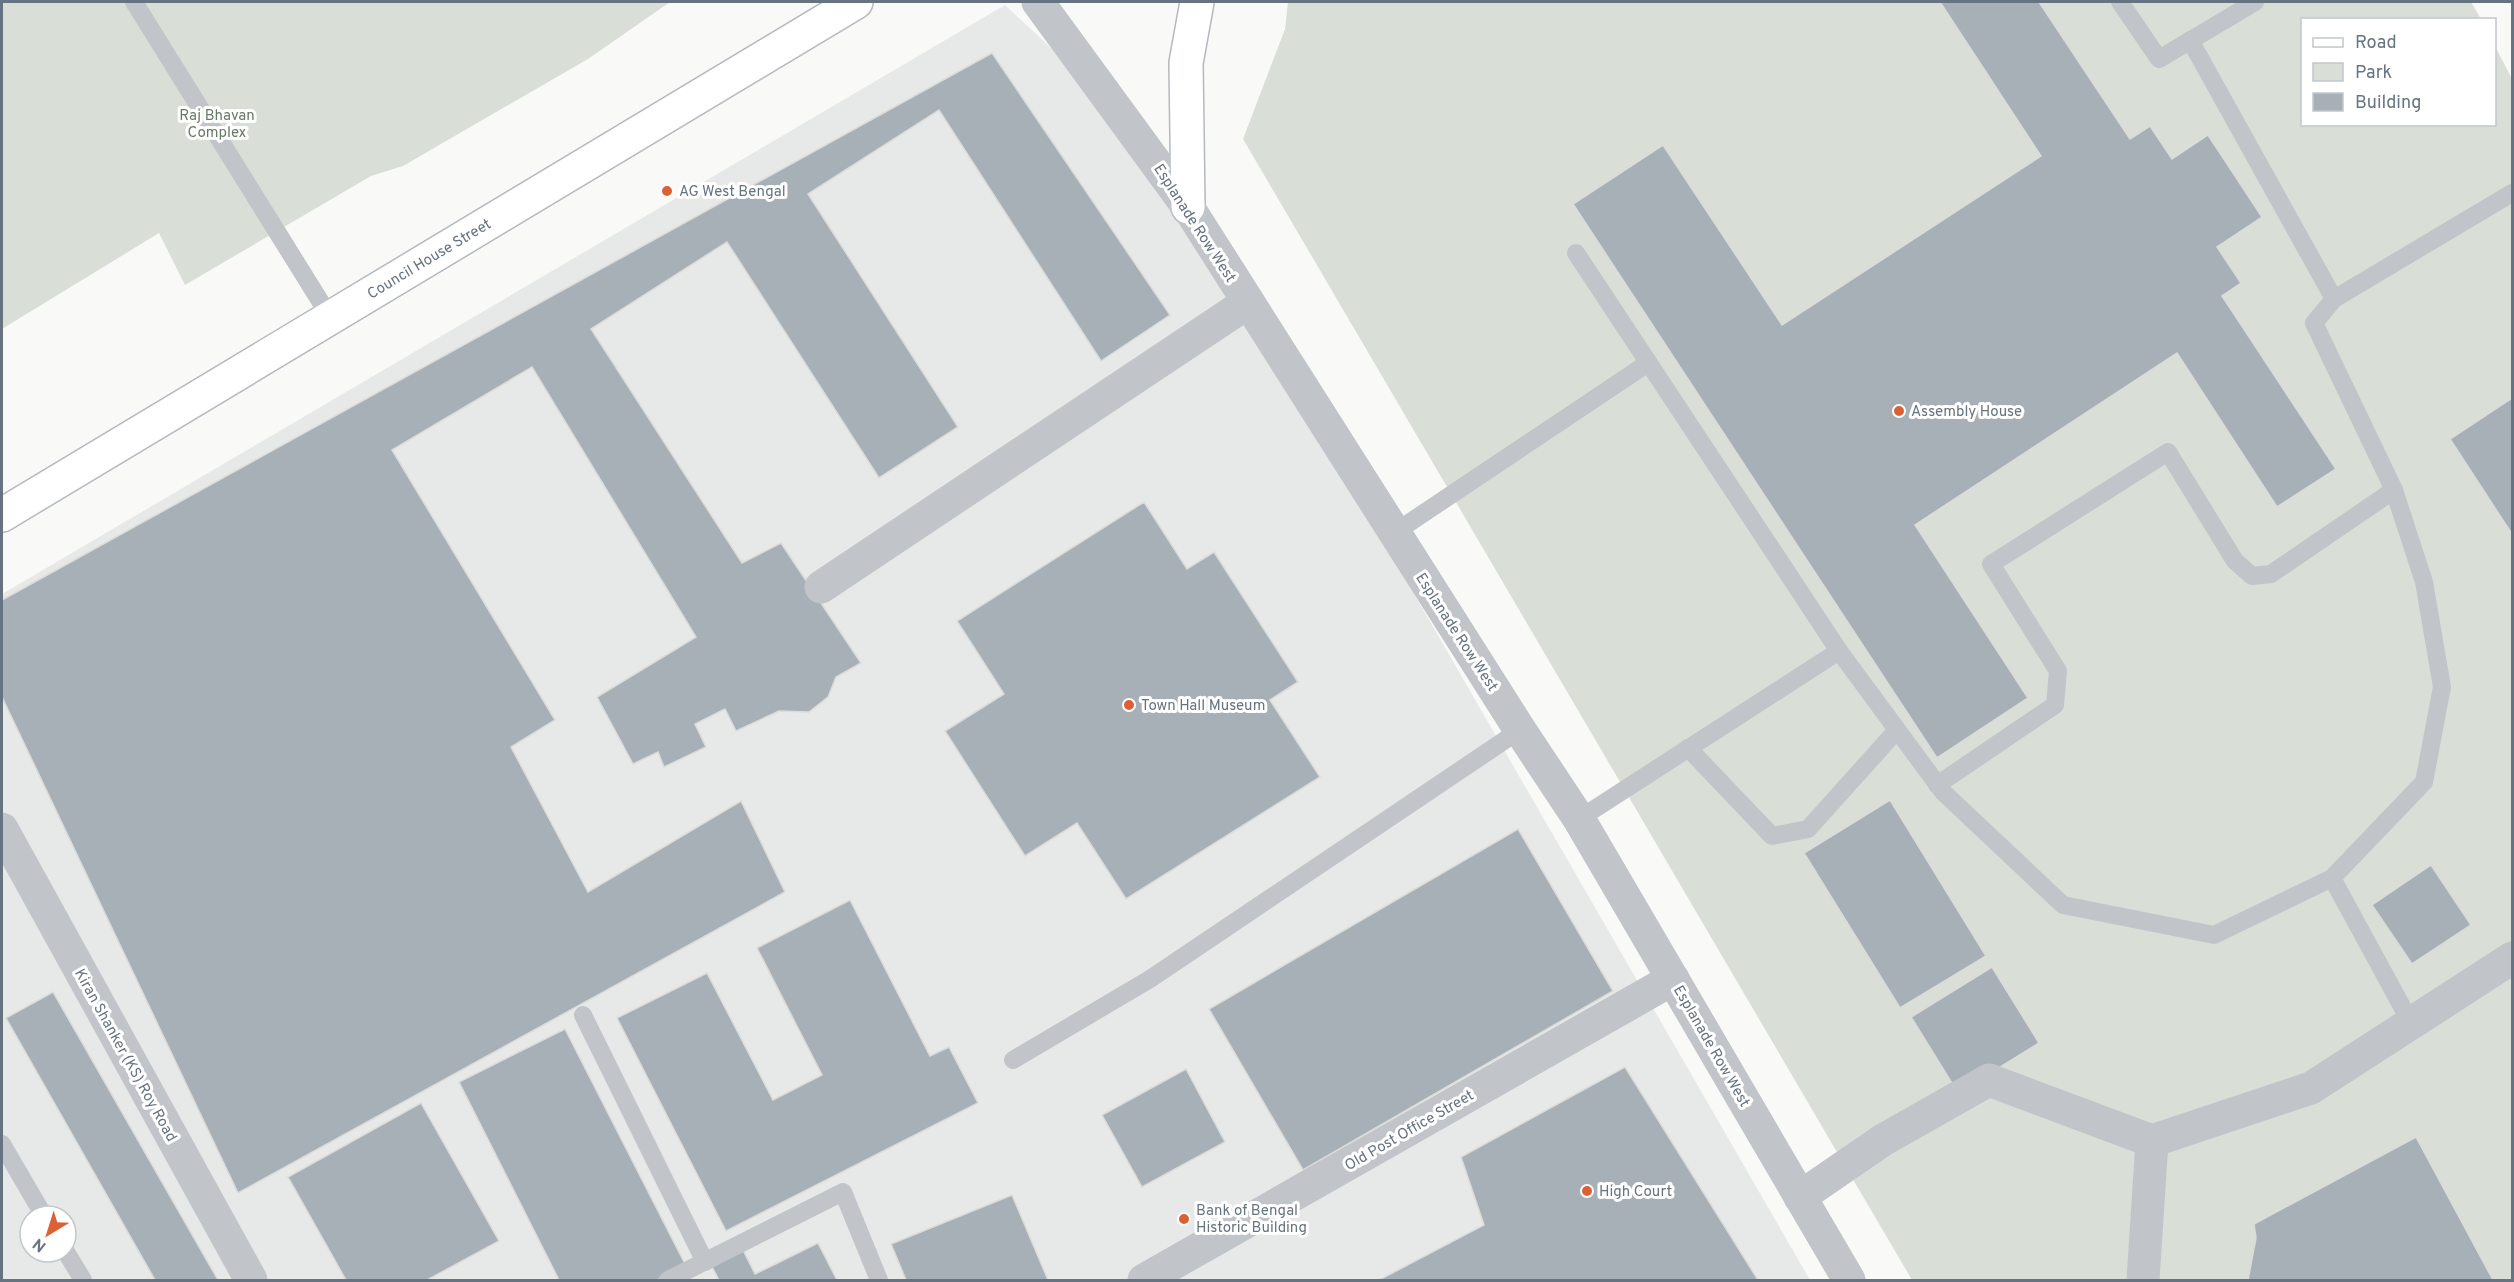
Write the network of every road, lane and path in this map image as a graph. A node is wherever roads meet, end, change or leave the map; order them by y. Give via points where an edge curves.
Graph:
1 (134, 2) edge
2 (856, 2) edge
3 (1038, 2) edge
4 (1197, 2) edge
5 (2120, 2) edge
6 (2255, 2) edge
7 (2190, 40) junction
8 (2512, 193) edge
9 (1188, 207) junction
10 (1576, 254) dead end
11 (2334, 299) junction
12 (1247, 303) junction
13 (330, 317) junction
14 (1648, 363) junction
15 (2394, 490) junction
16 (2, 515) edge
17 (1394, 533) junction
18 (821, 587) dead end
19 (1839, 651) junction
20 (1520, 730) junction
21 (1897, 730) junction
22 (1688, 748) junction
23 (1937, 785) junction
24 (1579, 819) junction
25 (2, 829) edge
26 (2332, 878) junction
27 (2512, 958) edge
28 (1673, 979) junction
29 (583, 1015) dead end
30 (2411, 1023) junction
31 (1013, 1060) dead end
32 (2152, 1141) junction
33 (2, 1144) edge
34 (1800, 1197) junction
35 (38, 1204) edge
36 (705, 1262) junction
37 (73, 1264) edge
38 (83, 1281) edge
39 (252, 1281) edge
40 (668, 1281) edge
41 (879, 1281) edge
42 (1144, 1281) edge
43 (1849, 1281) edge
44 (2143, 1281) edge

1 - 13 lane
2 - 13 main road, Council House Street
3 - 9 street, Esplanade Row West
4 - 9 main road via 1186,63
5 - 7 lane via 2159,59
6 - 7 lane
7 - 11 lane
8 - 11 lane
9 - 12 street, Esplanade Row West
10 - 14 lane
11 - 15 lane via 2314,323
12 - 17 street, Esplanade Row West
12 - 18 street
13 - 16 main road, Council House Street
14 - 17 lane
14 - 19 lane
15 - 23 lane via 2271,574 2252,576 2235,561 2168,452 1991,564 2058,671 2055,705
15 - 26 lane via 2424,582 2442,687 2424,782
17 - 20 street, Esplanade Row West
19 - 21 lane
19 - 22 lane
20 - 24 street, Esplanade Row West
20 - 31 lane via 1150,979
21 - 22 lane via 1808,829 1772,836
21 - 23 lane
22 - 24 lane
23 - 26 lane via 2063,905 2214,935
24 - 28 street, Esplanade Row West
25 - 39 street, Kiran Shanker (KS) Roy Road
26 - 30 lane
27 - 30 street
28 - 34 street, Esplanade Row West
28 - 42 street, Old Post Office Street
29 - 36 lane
30 - 32 street via 2311,1088
32 - 34 street via 1989,1080 1883,1140
32 - 44 street
33 - 35 lane
34 - 43 street, Esplanade Row West
36 - 40 lane
36 - 41 lane via 843,1192
37 - 38 lane

